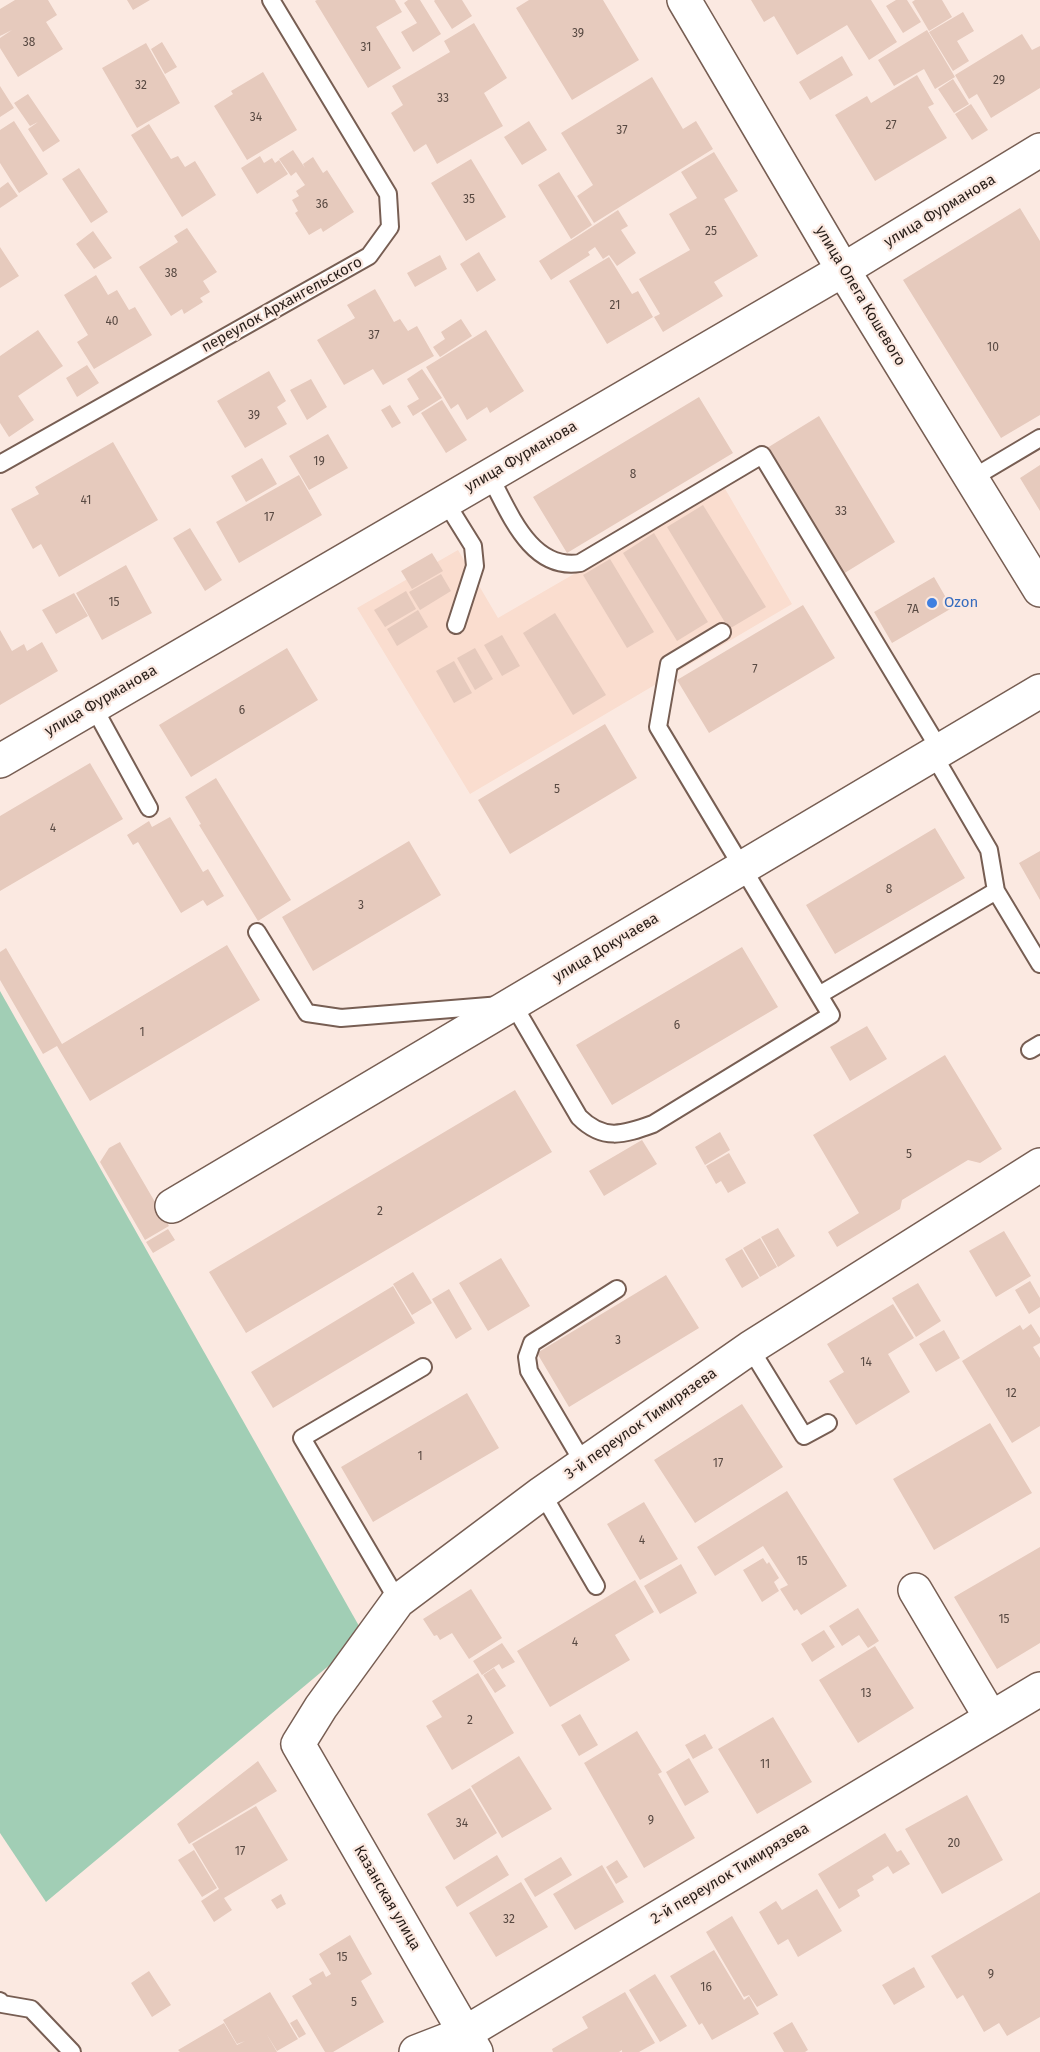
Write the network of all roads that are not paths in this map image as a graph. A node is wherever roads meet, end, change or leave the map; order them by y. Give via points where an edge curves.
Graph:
1 (271, 0) edge
2 (684, 0) edge
3 (1040, 150) edge
4 (843, 270) junction
5 (1040, 438) edge
6 (0, 464) edge
7 (489, 475) junction
8 (971, 479) junction
9 (445, 501) junction
10 (1040, 590) edge
11 (456, 625) dead end
12 (722, 632) dead end
13 (1040, 691) edge
14 (93, 706) junction
15 (937, 752) junction
16 (0, 761) edge
17 (150, 808) dead end
18 (743, 867) junction
19 (996, 891) junction
20 (257, 932) dead end
21 (1040, 963) edge
22 (819, 995) junction
23 (513, 1004) junction
24 (1040, 1165) edge
25 (172, 1206) dead end
26 (617, 1289) dead end
27 (750, 1348) junction
28 (423, 1367) dead end
29 (828, 1423) dead end
30 (584, 1464) junction
31 (542, 1493) junction
32 (596, 1586) dead end
33 (915, 1590) dead end
34 (398, 1601) junction
35 (1040, 1689) edge
36 (991, 1718) junction
37 (298, 1744) joint
38 (1, 2003) edge
39 (470, 2043) edge
40 (72, 2052) edge
41 (416, 2052) edge

1 - 6 lane, переулок Архангельского via 388,194 390,227 369,256
2 - 4 street, улица Олега Кошевого
3 - 4 street, улица Фурманова
4 - 7 street, улица Фурманова
4 - 8 street, улица Олега Кошевого
5 - 8 lane
7 - 9 street, улица Фурманова
7 - 15 lane via 534,549 552,561 568,565 580,563 762,455
8 - 10 street, улица Олега Кошевого
9 - 11 lane via 473,546 475,566
9 - 14 street, улица Фурманова
12 - 18 lane via 669,664 658,727
13 - 15 street, улица Докучаева
14 - 16 street, улица Фурманова
14 - 17 lane
15 - 18 street, улица Докучаева
15 - 19 lane via 989,850
18 - 22 lane
18 - 23 street, улица Докучаева
19 - 21 lane
19 - 22 lane
20 - 23 lane via 307,1013 341,1018
22 - 23 lane via 831,1016 653,1124 611,1134 592,1130 579,1117
23 - 25 street, улица Докучаева
24 - 27 street, 3-й переулок Тимирязева
26 - 30 lane via 532,1343 527,1357 529,1371
27 - 29 lane via 804,1436
27 - 30 street, 3-й переулок Тимирязева
28 - 34 lane via 302,1438
30 - 31 street, 3-й переулок Тимирязева
31 - 32 lane
31 - 34 street, 3-й переулок Тимирязева
33 - 36 street
34 - 37 street, 3-й переулок Тимирязева
35 - 36 street, 2-й переулок Тимирязева
36 - 39 street, 2-й переулок Тимирязева
37 - 39 street, Казанская улица
38 - 40 lane via 31,2009
39 - 41 street, 2-й переулок Тимирязева

